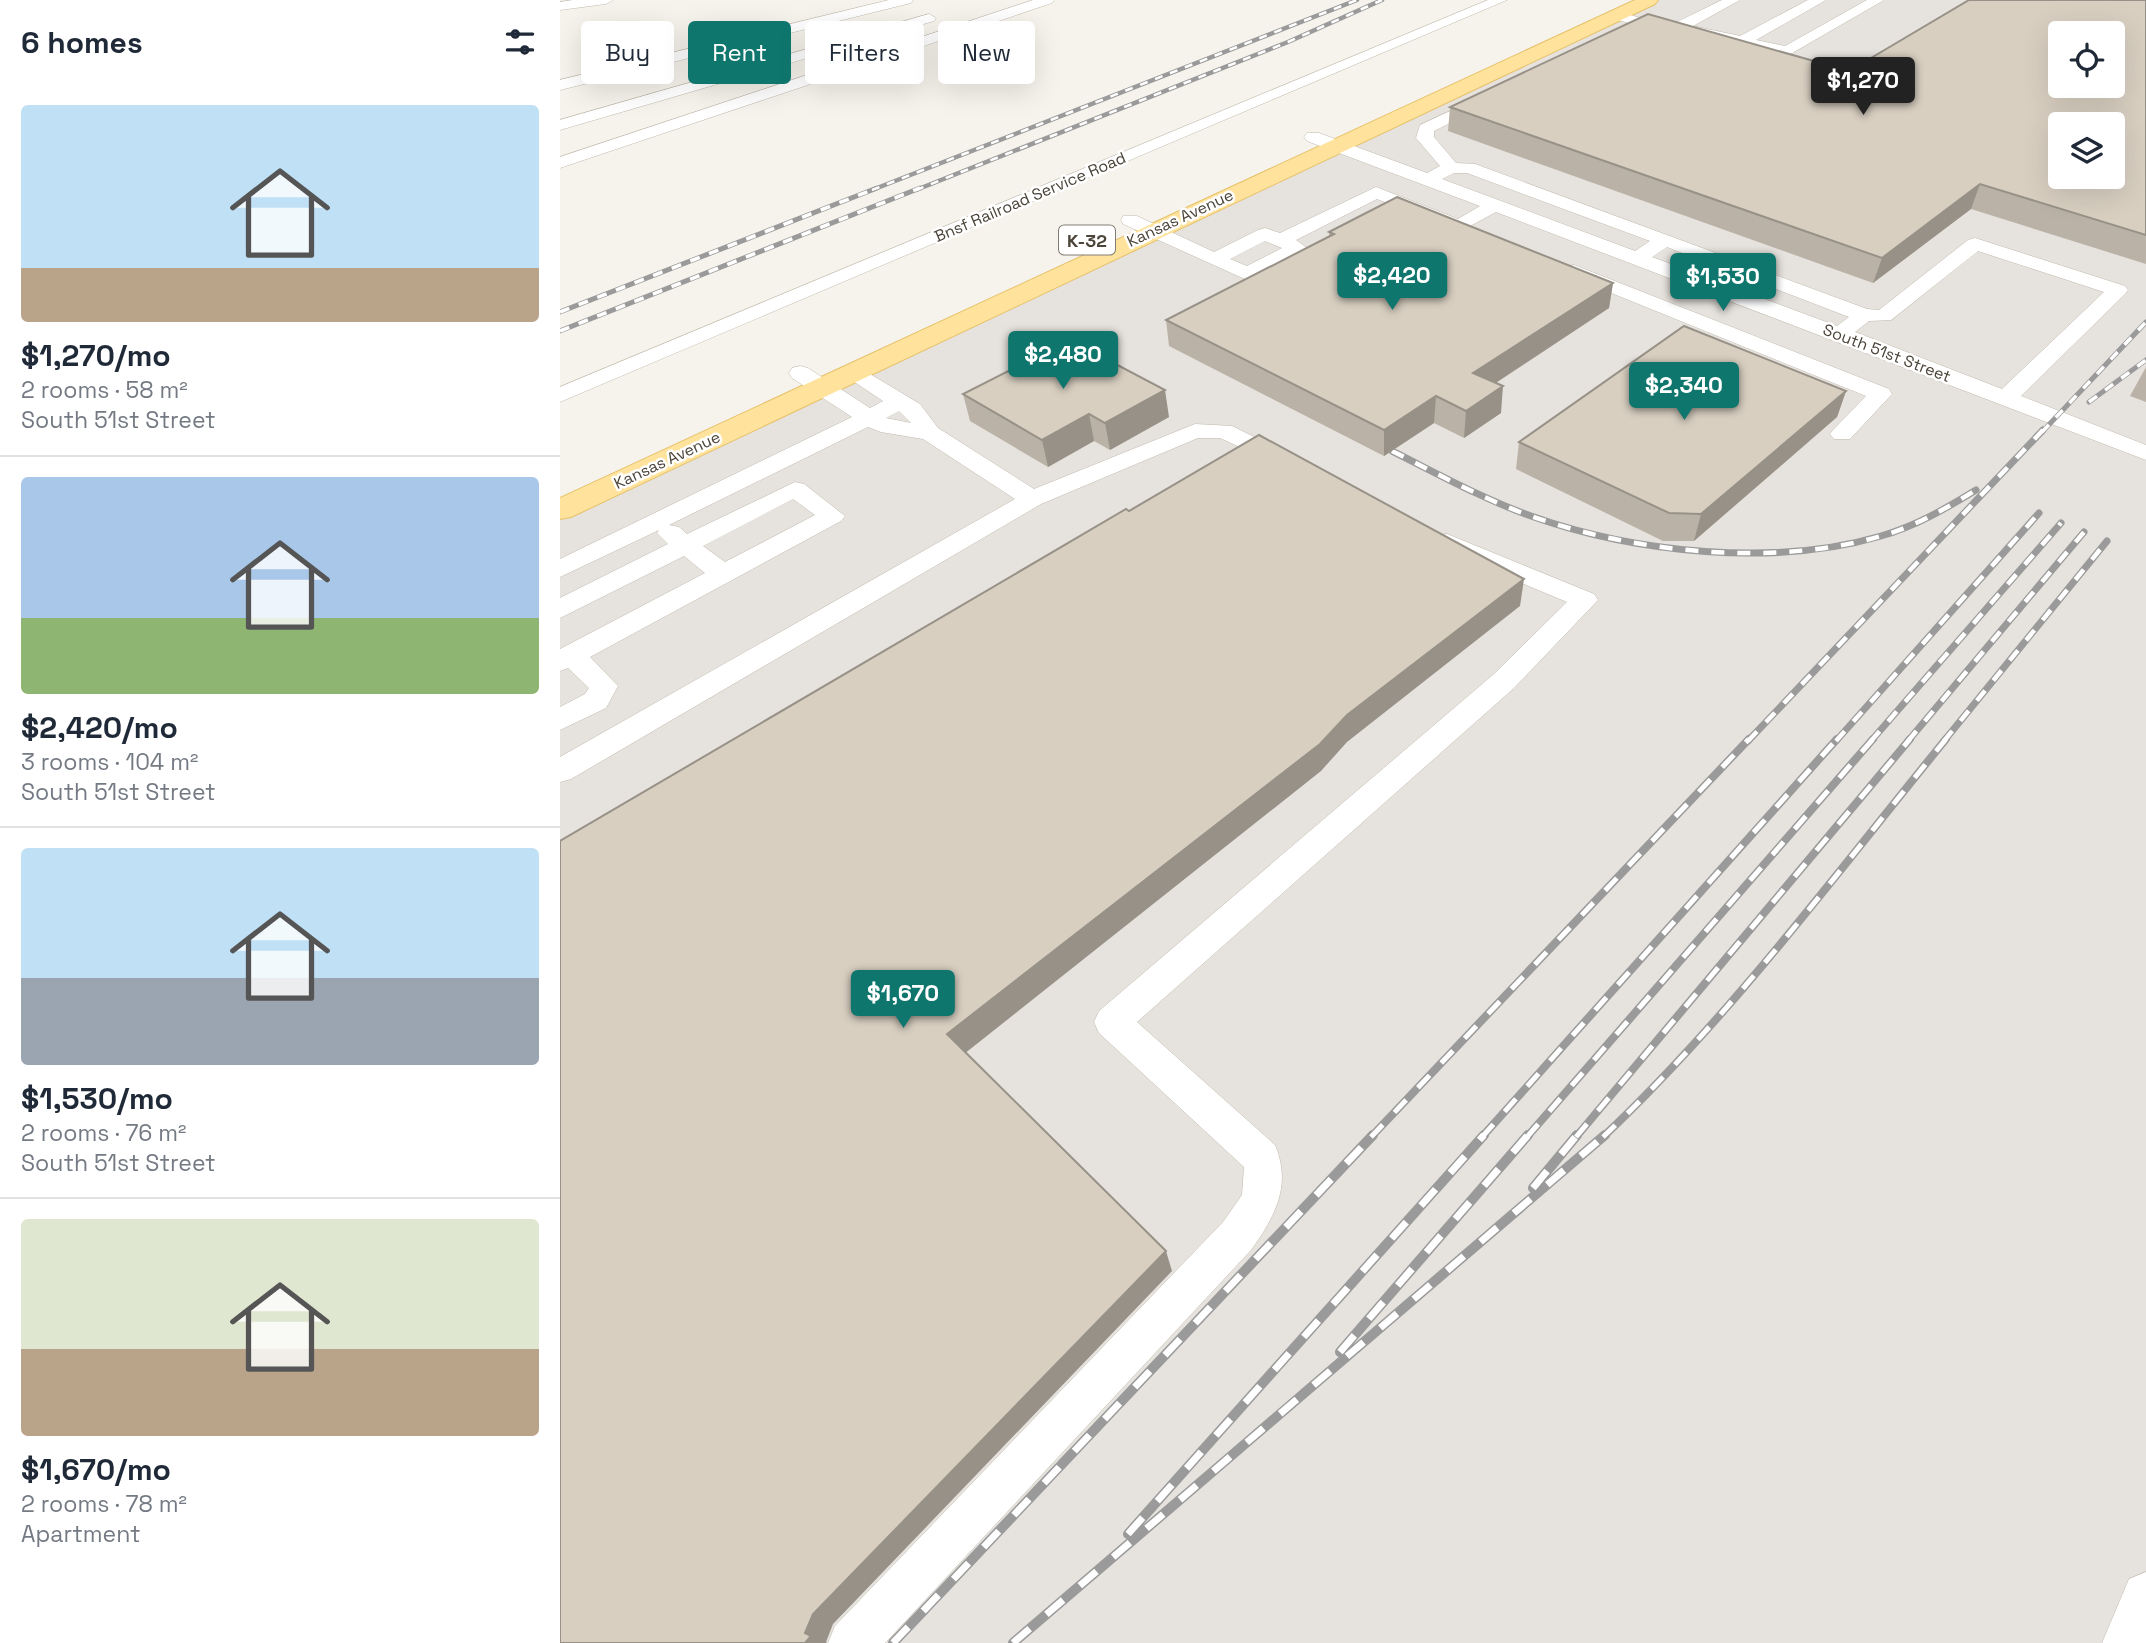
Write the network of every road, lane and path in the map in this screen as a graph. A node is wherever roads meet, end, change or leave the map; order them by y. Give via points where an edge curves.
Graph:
1 (606, 0) edge
2 (906, 0) edge
3 (1047, 0) edge
4 (1500, 0) edge
5 (1649, 0) edge
6 (1733, 0) edge
7 (1819, 0) edge
8 (1877, 0) edge
9 (560, 6) edge
10 (942, 14) dead end
11 (1618, 17) edge
12 (1679, 27) junction
13 (1742, 41) junction
14 (560, 85) edge
15 (1507, 90) edge
16 (560, 125) edge
17 (1313, 137) junction
18 (1337, 145) junction
19 (560, 163) edge
20 (1451, 167) junction
21 (1426, 179) junction
22 (1494, 205) junction
23 (1130, 220) junction
24 (1459, 226) junction
25 (1154, 231) junction
26 (1483, 235) edge
27 (1665, 240) junction
28 (1280, 241) junction
29 (1630, 257) junction
30 (1215, 259) junction
31 (1556, 264) edge
32 (1592, 279) junction
33 (1864, 315) junction
34 (1840, 334) junction
35 (1885, 354) junction
36 (852, 373) junction
37 (811, 380) junction
38 (1851, 382) junction
39 (775, 384) dead end
40 (560, 395) edge
41 (2005, 399) junction
42 (900, 401) junction
43 (869, 417) junction
44 (930, 433) junction
45 (1842, 434) dead end
46 (2146, 453) edge
47 (1318, 478) edge
48 (1032, 499) junction
49 (560, 510) edge
50 (656, 521) junction
51 (1422, 529) edge
52 (685, 545) junction
53 (560, 569) edge
54 (723, 574) junction
55 (560, 609) edge
56 (566, 658) edge
57 (560, 720) edge
58 (560, 771) edge
59 (2146, 1596) edge
60 (852, 1643) edge
61 (2126, 1643) edge

1 - 9 street
2 - 14 street
3 - 19 street
4 - 40 street, Bnsf Railroad Service Road
5 - 11 main road, Kansas Avenue / K-32
6 - 12 street
7 - 13 street
8 - 13 street via 1787,51
10 - 16 street
11 - 12 street via 1648,27
11 - 17 main road, Kansas Avenue / K-32
11 - 18 main road, Kansas Avenue / K-32
12 - 13 street
15 - 20 street via 1426,129 1425,138
17 - 18 street, South 51st Street
17 - 23 main road, Kansas Avenue / K-32
18 - 21 street, South 51st Street
18 - 25 main road, Kansas Avenue / K-32
20 - 21 street
20 - 27 street via 1469,168
21 - 22 street, South 51st Street
22 - 24 street
22 - 29 street, South 51st Street
23 - 25 street
23 - 37 main road, Kansas Avenue / K-32
24 - 26 street
24 - 28 street via 1376,192
25 - 30 street
25 - 36 main road, Kansas Avenue / K-32
27 - 29 street
27 - 33 street
28 - 30 street via 1265,234
28 - 30 street via 1297,248 1247,274
29 - 32 street
29 - 34 street, South 51st Street
31 - 32 street
32 - 38 street
33 - 34 street
33 - 41 street via 1884,316 1975,244 2127,288
34 - 35 street, South 51st Street
35 - 38 street
35 - 41 street, South 51st Street
36 - 37 main road, Kansas Avenue / K-32
36 - 42 street
37 - 39 main road, Kansas Avenue / K-32
37 - 43 street
37 - 49 main road, Kansas Avenue / K-32
38 - 45 street via 1881,394
41 - 46 street, South 51st Street
42 - 43 street
42 - 44 street
43 - 44 street via 881,425
43 - 50 street
44 - 48 street
47 - 48 street via 1224,431 1195,432
48 - 58 street
50 - 52 street
50 - 53 street
51 - 60 street via 1585,600 1504,681 1112,1022 1261,1158 1266,1174 1259,1206 1237,1236
52 - 54 street
52 - 54 street via 795,489 832,516
52 - 55 street
54 - 56 street
56 - 57 street via 604,686 596,701
59 - 61 street

